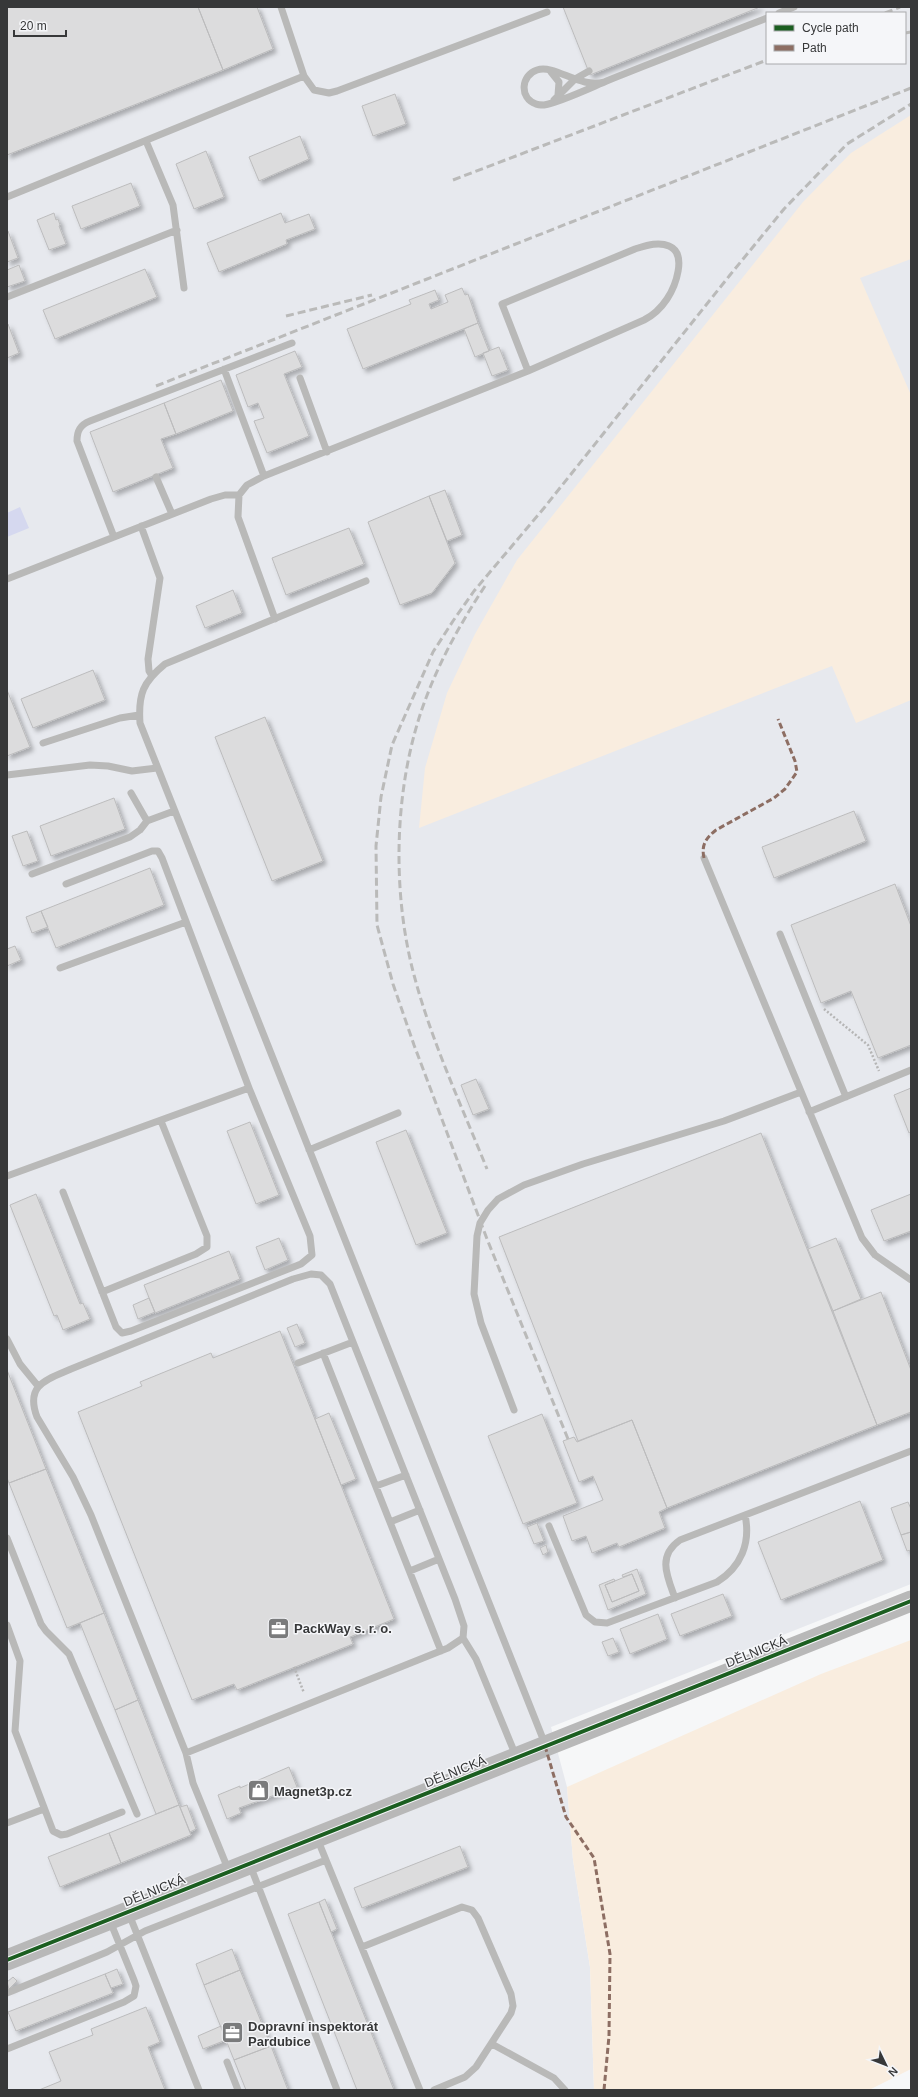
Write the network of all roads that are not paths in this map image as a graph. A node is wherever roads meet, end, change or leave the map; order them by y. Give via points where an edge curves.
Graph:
1 (281, 7) edge
2 (794, 7) edge
3 (547, 12) dead end
4 (782, 12) edge
5 (766, 18) edge
6 (548, 70) junction
7 (589, 71) dead end
8 (304, 76) junction
9 (575, 79) junction
10 (604, 82) junction
11 (553, 101) junction
12 (146, 141) junction
13 (7, 197) edge
14 (177, 230) junction
15 (184, 288) dead end
16 (7, 297) edge
17 (292, 342) dead end
18 (224, 369) junction
19 (528, 371) junction
20 (300, 378) dead end
21 (327, 452) junction
22 (264, 476) junction
23 (156, 477) dead end
24 (239, 495) junction
25 (172, 514) junction
26 (141, 526) junction
27 (114, 537) junction
28 (7, 579) edge
29 (366, 581) dead end
30 (275, 619) junction
31 (152, 676) junction
32 (139, 715) junction
33 (43, 743) dead end
34 (157, 768) junction
35 (7, 775) edge
36 (131, 793) dead end
37 (174, 811) junction
38 (147, 821) junction
39 (704, 858) dead end
40 (32, 874) dead end
41 (66, 884) dead end
42 (186, 922) junction
43 (780, 934) dead end
44 (60, 968) dead end
45 (911, 1070) edge
46 (249, 1088) junction
47 (801, 1092) junction
48 (846, 1097) junction
49 (809, 1112) junction
50 (398, 1113) dead end
51 (161, 1121) junction
52 (308, 1150) junction
53 (7, 1176) edge
54 (63, 1192) dead end
55 (911, 1280) edge
56 (102, 1292) junction
57 (7, 1339) edge
58 (353, 1342) junction
59 (323, 1353) junction
60 (298, 1363) dead end
61 (38, 1386) junction
62 (514, 1410) dead end
63 (911, 1451) edge
64 (406, 1475) junction
65 (376, 1486) junction
66 (420, 1510) junction
67 (745, 1515) junction
68 (390, 1522) junction
69 (549, 1526) dead end
70 (7, 1538) edge
71 (439, 1559) junction
72 (410, 1571) junction
73 (675, 1598) junction
74 (911, 1601) edge
75 (7, 1625) edge
76 (463, 1638) junction
77 (441, 1651) junction
78 (545, 1746) junction
79 (186, 1753) junction
80 (517, 1757) junction
81 (44, 1810) junction
82 (122, 1812) dead end
83 (137, 1814) dead end
84 (7, 1823) edge
85 (317, 1837) junction
86 (326, 1860) junction
87 (249, 1863) junction
88 (229, 1871) junction
89 (258, 1886) junction
90 (128, 1911) junction
91 (110, 1919) junction
92 (138, 1935) junction
93 (120, 1945) junction
94 (362, 1947) junction
95 (7, 1960) edge
96 (7, 1994) edge
97 (492, 2044) junction
98 (7, 2049) edge
99 (227, 2062) dead end
100 (199, 2090) edge
101 (238, 2090) edge
102 (337, 2090) edge
103 (420, 2090) edge
104 (434, 2090) edge
105 (565, 2090) edge

1 - 8 lane
2 - 4 lane
3 - 8 lane via 337,91 329,93 314,90
5 - 10 lane
6 - 9 lane
6 - 11 lane via 560,82 559,94
6 - 11 lane via 542,69 531,73 526,77 524,89 534,104
7 - 9 lane
8 - 12 lane
9 - 10 lane via 591,84
9 - 11 lane
10 - 11 lane
12 - 13 lane
12 - 14 lane via 173,205
14 - 15 lane
14 - 16 lane
17 - 18 lane
18 - 22 lane
18 - 27 lane via 79,428 77,441
19 - 19 lane via 653,316 667,299 675,282 679,264 676,252 672,248 657,244 635,249 502,304
19 - 21 lane
20 - 21 lane
21 - 22 lane
22 - 24 lane via 247,485
23 - 25 lane
24 - 25 lane via 225,495
24 - 30 lane via 238,518
25 - 26 lane
26 - 27 lane
26 - 31 lane via 160,578 148,659
27 - 28 lane
29 - 30 lane
30 - 31 lane via 177,658
31 - 32 lane via 141,692
32 - 33 lane via 120,718
32 - 34 lane via 144,738
34 - 35 lane via 132,771 90,765
34 - 37 lane
36 - 38 lane
37 - 38 lane
37 - 52 lane
38 - 40 lane via 130,837
39 - 47 lane
41 - 42 lane via 152,851 158,851
42 - 44 lane
42 - 46 lane
43 - 48 lane
45 - 48 lane
46 - 51 lane
46 - 56 lane via 310,1236 312,1255 301,1264 126,1333 122,1333 116,1327
47 - 49 lane
47 - 62 lane via 724,1121 583,1164 524,1185 498,1199 488,1210 480,1223 477,1236 474,1294 481,1323
48 - 49 lane
49 - 55 lane via 867,1246 883,1261
50 - 52 lane
51 - 53 lane
51 - 56 lane via 207,1236 207,1247 196,1254
52 - 78 lane
54 - 56 lane
57 - 61 lane via 20,1364
58 - 59 lane
58 - 61 lane via 327,1279 321,1275 311,1274 71,1369
58 - 64 lane
59 - 60 lane
59 - 65 lane
61 - 79 lane via 33,1395 37,1417 85,1500
63 - 67 lane
64 - 65 lane
64 - 66 lane
65 - 68 lane
66 - 68 lane
66 - 71 lane
67 - 73 lane via 748,1531 746,1544 737,1565 717,1582
67 - 73 lane via 689,1536 673,1545 666,1559 666,1568
68 - 72 lane
69 - 73 lane via 582,1609 589,1619 600,1623 612,1622
70 - 83 lane via 41,1624 69,1654
71 - 72 lane
71 - 76 lane via 464,1626
72 - 77 lane
74 - 78 street, DĚLNICKÁ
75 - 81 lane via 20,1661 15,1731
76 - 77 lane
76 - 80 lane via 476,1659
77 - 79 lane
78 - 80 street, DĚLNICKÁ
79 - 88 lane via 193,1783
80 - 85 street, DĚLNICKÁ
81 - 82 lane via 53,1831 61,1835
81 - 84 lane
85 - 86 lane
85 - 87 street, DĚLNICKÁ
86 - 89 lane
86 - 94 lane
87 - 88 street, DĚLNICKÁ
87 - 89 lane
88 - 90 street, DĚLNICKÁ
89 - 92 lane
89 - 102 lane
90 - 91 street, DĚLNICKÁ
90 - 92 lane
91 - 93 lane
91 - 95 street, DĚLNICKÁ
92 - 93 lane
92 - 100 lane
93 - 96 lane
93 - 98 lane via 136,1986 134,1996
94 - 97 lane via 456,1908 472,1910 478,1918 513,2006
94 - 103 lane
97 - 104 lane via 471,2072
97 - 105 lane via 554,2078
99 - 101 lane

